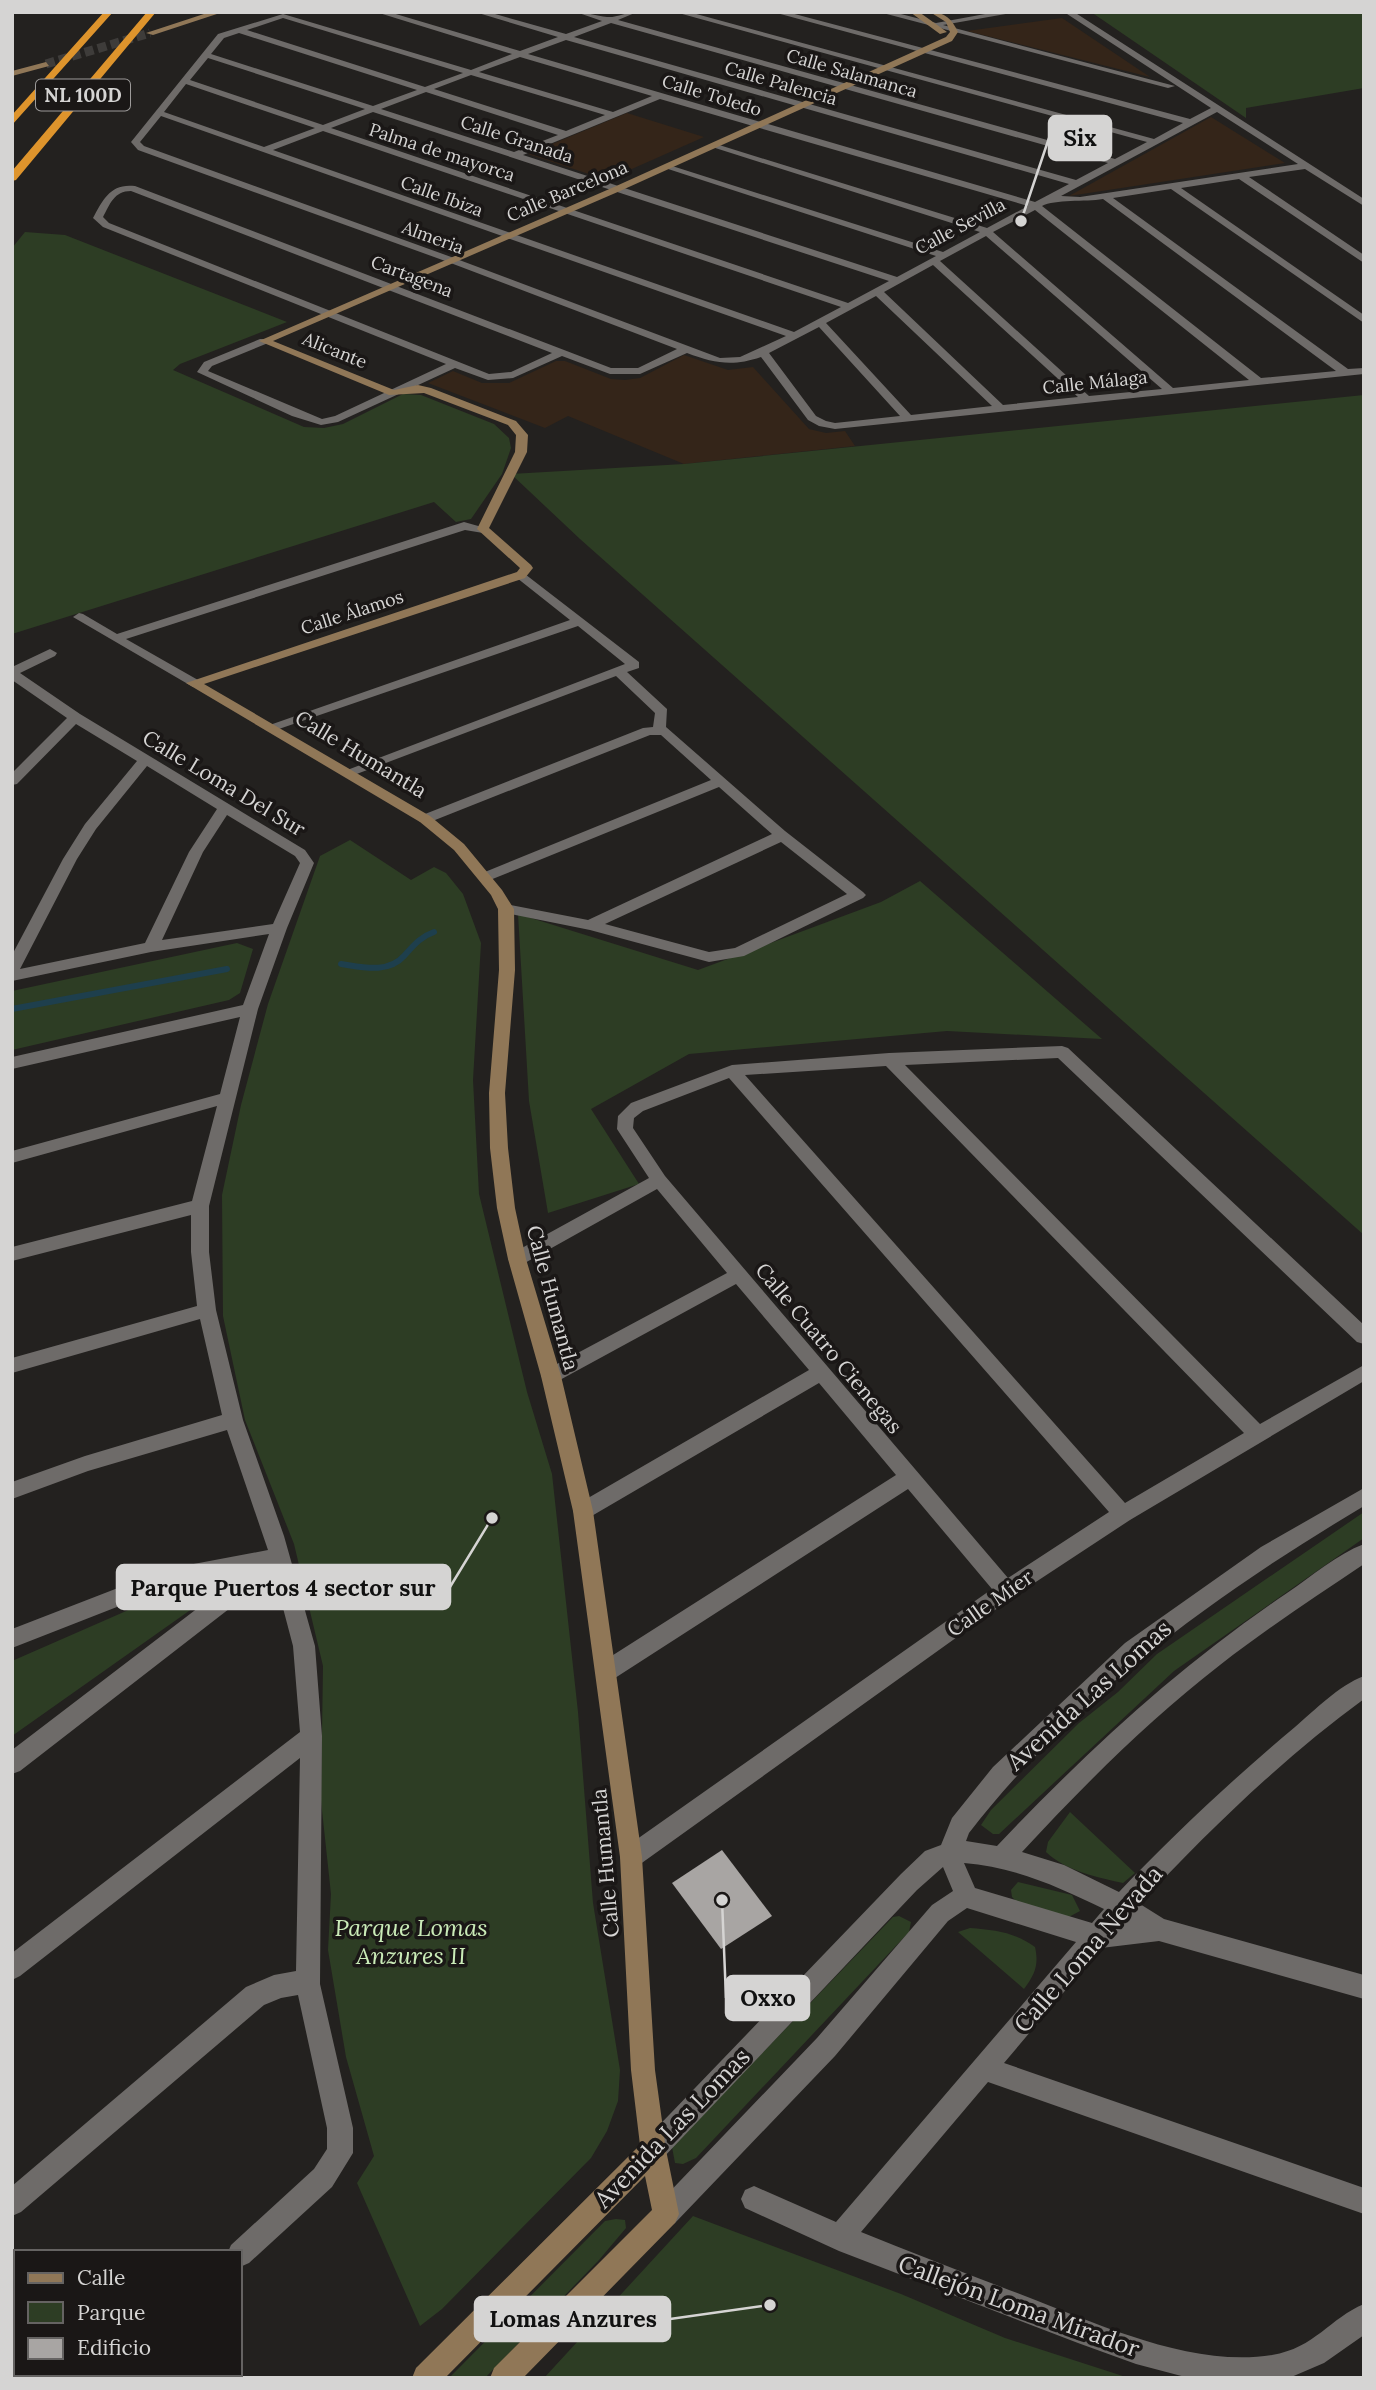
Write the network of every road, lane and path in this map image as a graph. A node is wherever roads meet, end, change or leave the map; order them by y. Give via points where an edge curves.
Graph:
1 (109, 12) edge
2 (152, 12) edge
3 (219, 12) edge
4 (380, 12) edge
5 (479, 12) edge
6 (580, 12) edge
7 (633, 12) edge
8 (678, 12) edge
9 (777, 12) edge
10 (883, 12) edge
11 (914, 12) edge
12 (934, 12) edge
13 (1013, 12) edge
14 (1068, 12) edge
15 (611, 20) junction
16 (931, 24) junction
17 (236, 29) junction
18 (950, 30) junction
19 (150, 33) tunnel mouth
20 (567, 37) junction
21 (924, 51) junction
22 (521, 54) junction
23 (207, 55) junction
24 (46, 64) tunnel mouth
25 (886, 68) junction
26 (473, 71) junction
27 (14, 73) edge
28 (186, 81) junction
29 (844, 87) junction
30 (426, 90) junction
31 (1188, 90) junction
32 (660, 96) junction
33 (803, 106) junction
34 (373, 108) junction
35 (1215, 109) junction
36 (160, 113) junction
37 (612, 115) junction
38 (12, 122) edge
39 (1190, 122) junction
40 (758, 126) junction
41 (320, 128) junction
42 (565, 134) junction
43 (1153, 141) junction
44 (713, 146) junction
45 (266, 149) junction
46 (515, 155) junction
47 (1115, 162) junction
48 (1306, 166) junction
49 (666, 167) junction
50 (1241, 176) junction
51 (12, 178) edge
52 (1075, 183) junction
53 (1173, 186) junction
54 (617, 189) junction
55 (1105, 196) junction
56 (1049, 198) junction
57 (1364, 203) edge
58 (1035, 205) junction
59 (566, 210) junction
60 (986, 231) junction
61 (506, 236) junction
62 (938, 258) junction
63 (451, 260) junction
64 (1364, 260) edge
65 (897, 280) junction
66 (391, 287) junction
67 (877, 291) junction
68 (848, 306) junction
69 (326, 314) junction
70 (1364, 320) edge
71 (820, 322) junction
72 (793, 335) junction
73 (264, 341) junction
74 (686, 349) junction
75 (762, 351) junction
76 (562, 352) junction
77 (718, 360) joint
78 (455, 364) junction
79 (1364, 371) edge
80 (1346, 373) junction
81 (1260, 383) junction
82 (1172, 392) junction
83 (393, 393) junction
84 (1087, 400) junction
85 (1002, 409) junction
86 (908, 418) junction
87 (483, 529) junction
88 (521, 575) junction
89 (79, 617) dead end
90 (578, 622) junction
91 (116, 638) junction
92 (50, 653) dead end
93 (618, 671) junction
94 (12, 673) edge
95 (193, 683) junction
96 (75, 716) junction
97 (271, 727) junction
98 (659, 730) junction
99 (145, 760) junction
100 (349, 772) junction
101 (12, 781) edge
102 (719, 782) junction
103 (225, 808) junction
104 (425, 819) junction
105 (780, 834) junction
106 (485, 877) junction
107 (506, 909) junction
108 (590, 925) junction
109 (279, 928) junction
110 (152, 947) junction
111 (12, 970) edge
112 (12, 976) edge
113 (250, 1009) junction
114 (889, 1059) junction
115 (12, 1063) edge
116 (732, 1071) junction
117 (226, 1098) junction
118 (12, 1157) edge
119 (659, 1180) junction
120 (200, 1206) junction
121 (12, 1254) edge
122 (517, 1259) junction
123 (738, 1275) junction
124 (207, 1310) junction
125 (1364, 1337) edge
126 (12, 1366) edge
127 (1364, 1372) edge
128 (820, 1373) junction
129 (551, 1376) junction
130 (233, 1420) junction
131 (1256, 1433) junction
132 (908, 1478) junction
133 (12, 1491) edge
134 (1364, 1496) edge
135 (583, 1511) junction
136 (1122, 1514) junction
137 (1364, 1553) edge
138 (280, 1557) junction
139 (1006, 1591) junction
140 (12, 1639) edge
141 (607, 1671) junction
142 (1364, 1686) edge
143 (311, 1736) junction
144 (12, 1764) edge
145 (949, 1854) junction
146 (631, 1857) junction
147 (1002, 1857) junction
148 (967, 1897) junction
149 (1122, 1906) junction
150 (1159, 1929) junction
151 (1098, 1937) junction
152 (12, 1968) edge
153 (308, 1984) junction
154 (1364, 1986) edge
155 (985, 2069) junction
156 (653, 2150) junction
157 (754, 2199) dead end
158 (1364, 2201) edge
159 (12, 2203) edge
160 (666, 2214) junction
161 (839, 2238) junction
162 (242, 2252) edge
163 (1364, 2317) edge
164 (426, 2378) edge
165 (504, 2378) edge

1 - 38 highway, NL 100D
2 - 51 highway, NL 100D
3 - 19 street
4 - 22 street, Calle Toledo
5 - 20 street, Calle Palencia
6 - 15 street, Calle Salamanca
7 - 15 street
8 - 25 street
9 - 21 street
10 - 16 street
11 - 16 street
12 - 18 street
13 - 18 street
14 - 31 street
15 - 20 street
15 - 29 street, Calle Salamanca
16 - 18 street
17 - 23 street via 221,36
17 - 26 street via 274,17 293,17
17 - 30 street
18 - 21 street, Calle Barcelona
18 - 31 street
20 - 22 street
20 - 33 street, Calle Palencia
21 - 25 street, Calle Barcelona
21 - 39 street
22 - 26 street
22 - 32 street, Calle Toledo
23 - 28 street
23 - 34 street, Calle Granada
24 - 27 street
25 - 29 street, Calle Barcelona
25 - 43 street
26 - 30 street
26 - 37 street
28 - 36 street
28 - 41 street, Palma de mayorca
29 - 33 street, Calle Barcelona
29 - 47 street, Calle Salamanca
30 - 34 street
30 - 42 street
31 - 35 street
32 - 37 street
32 - 40 street, Calle Toledo
33 - 40 street, Calle Barcelona
33 - 52 street, Calle Palencia
34 - 41 street
34 - 46 street, Calle Granada
35 - 39 street, Calle Sevilla
35 - 48 street
36 - 45 street, Calle Ibiza
36 - 63 street, Almeria via 136,139 137,145
37 - 42 street
39 - 43 street, Calle Sevilla
40 - 44 street, Calle Barcelona
40 - 58 street, Calle Toledo
41 - 45 street
41 - 59 street, Palma de mayorca
42 - 46 street
43 - 47 street, Calle Sevilla
44 - 49 street, Calle Barcelona
44 - 60 street
45 - 61 street, Calle Ibiza
46 - 54 street, Calle Granada
47 - 52 street, Calle Sevilla
48 - 50 street
48 - 57 street
49 - 54 street, Calle Barcelona
49 - 62 street
50 - 53 street
50 - 64 street
52 - 56 street, Calle Sevilla
53 - 55 street
53 - 70 street
54 - 59 street, Calle Barcelona
54 - 65 street, Calle Granada
55 - 56 street
55 - 80 street
56 - 58 street, Calle Sevilla
58 - 60 street, Calle Sevilla
58 - 81 street
59 - 61 street, Calle Barcelona
59 - 68 street, Palma de mayorca
60 - 62 street, Calle Sevilla
60 - 82 street
61 - 63 street, Calle Barcelona
61 - 72 street, Calle Ibiza
62 - 65 street, Calle Sevilla
62 - 84 street
63 - 66 street, Calle Barcelona
63 - 74 street, Almeria
65 - 67 street, Calle Sevilla
66 - 69 street, Calle Barcelona
66 - 69 street, Cartagena via 132,188 110,193 98,218 106,225
66 - 76 street, Cartagena
67 - 68 street, Calle Sevilla
67 - 85 street
68 - 71 street, Calle Sevilla
69 - 73 street, Calle Barcelona
69 - 78 street
71 - 72 street, Calle Sevilla
71 - 86 street
72 - 75 street, Calle Sevilla
73 - 83 street, Alicante
73 - 83 street, Calle Barcelona via 201,369 321,422 338,419
74 - 76 street, Cartagena via 640,371 625,373 610,372
74 - 77 street, Almeria
75 - 77 street, Calle Sevilla via 735,362
75 - 86 street, Calle Málaga via 812,418 829,425
76 - 78 street via 503,377 488,377
78 - 83 street
79 - 80 street, Calle Málaga
80 - 81 street, Calle Málaga
81 - 82 street, Calle Málaga
82 - 84 street, Calle Málaga
83 - 87 street via 418,388 436,393 519,429 521,452
84 - 85 street, Calle Málaga
85 - 86 street, Calle Málaga
87 - 88 street via 524,564 527,568
87 - 91 street via 464,526
88 - 90 street
88 - 95 street, Calle Álamos
89 - 91 street, Calle Humantla
90 - 93 street via 634,665
90 - 97 street
91 - 95 street, Calle Humantla
92 - 94 street
93 - 98 street via 662,712
93 - 100 street
94 - 96 street, Calle Loma Del Sur
95 - 97 street, Calle Humantla
96 - 99 street, Calle Loma Del Sur
96 - 101 street
97 - 100 street, Calle Humantla
98 - 102 street via 668,733
98 - 104 street
99 - 103 street, Calle Loma Del Sur
99 - 111 street via 90,827
100 - 104 street, Calle Humantla
102 - 105 street
102 - 106 street
103 - 109 street, Calle Loma Del Sur via 305,858 307,869
103 - 110 street via 196,852
104 - 106 street, Calle Humantla
105 - 108 street
105 - 108 street via 858,895 724,956 694,955
106 - 107 street, Calle Humantla
107 - 108 street
107 - 122 street, Calle Humantla via 498,1107 506,1208
109 - 110 street
109 - 113 street, Calle Loma Del Sur
110 - 112 street
113 - 115 street
113 - 117 street, Calle Loma Del Sur
114 - 116 street
114 - 125 street via 1062,1052
114 - 131 street
116 - 119 street, Calle Cuatro Cienegas via 628,1112 625,1129
116 - 136 street
117 - 118 street
117 - 120 street, Calle Loma Del Sur
119 - 122 street
119 - 123 street, Calle Cuatro Cienegas
120 - 121 street
120 - 124 street, Calle Loma Del Sur
122 - 129 street, Calle Humantla
123 - 128 street, Calle Cuatro Cienegas
123 - 129 street
124 - 126 street
124 - 130 street, Calle Loma Del Sur
127 - 131 street, Calle Mier
128 - 132 street, Calle Cuatro Cienegas
128 - 135 street
129 - 135 street, Calle Humantla
130 - 133 street
130 - 138 street, Calle Loma Del Sur
131 - 136 street, Calle Mier
132 - 139 street, Calle Cuatro Cienegas
132 - 141 street
134 - 145 street, Avenida Las Lomas via 1269,1553 1133,1650 1001,1774 960,1826
135 - 141 street, Calle Humantla
136 - 139 street, Calle Mier
137 - 147 street via 1192,1675 1065,1788
138 - 140 street via 167,1578
138 - 143 street, Calle Loma Del Sur via 304,1646
138 - 144 street
139 - 146 street, Calle Mier
141 - 146 street, Calle Humantla
142 - 149 street, Calle Loma Nevada via 1240,1787
143 - 152 street
143 - 153 street, Calle Loma Del Sur
145 - 147 street
145 - 148 street
145 - 156 street, Avenida Las Lomas via 933,1859 909,1882
146 - 156 street, Calle Humantla via 643,2070
147 - 149 street via 1056,1873
148 - 151 street
148 - 160 street via 940,1913 826,2047
149 - 150 street
149 - 151 street, Calle Loma Nevada
150 - 151 street
150 - 154 street
151 - 155 street, Calle Loma Nevada
153 - 159 street via 282,1984 255,1996
153 - 162 street, Calle Loma Del Sur via 340,2128 340,2153 323,2178
155 - 158 street
155 - 161 street, Calle Loma Nevada
156 - 160 street, Calle Humantla
156 - 164 street, Avenida Las Lomas
157 - 161 street, Callejón Loma Mirador
160 - 165 street
161 - 163 street, Callejón Loma Mirador via 1127,2348 1198,2365 1257,2370 1291,2364 1326,2347

